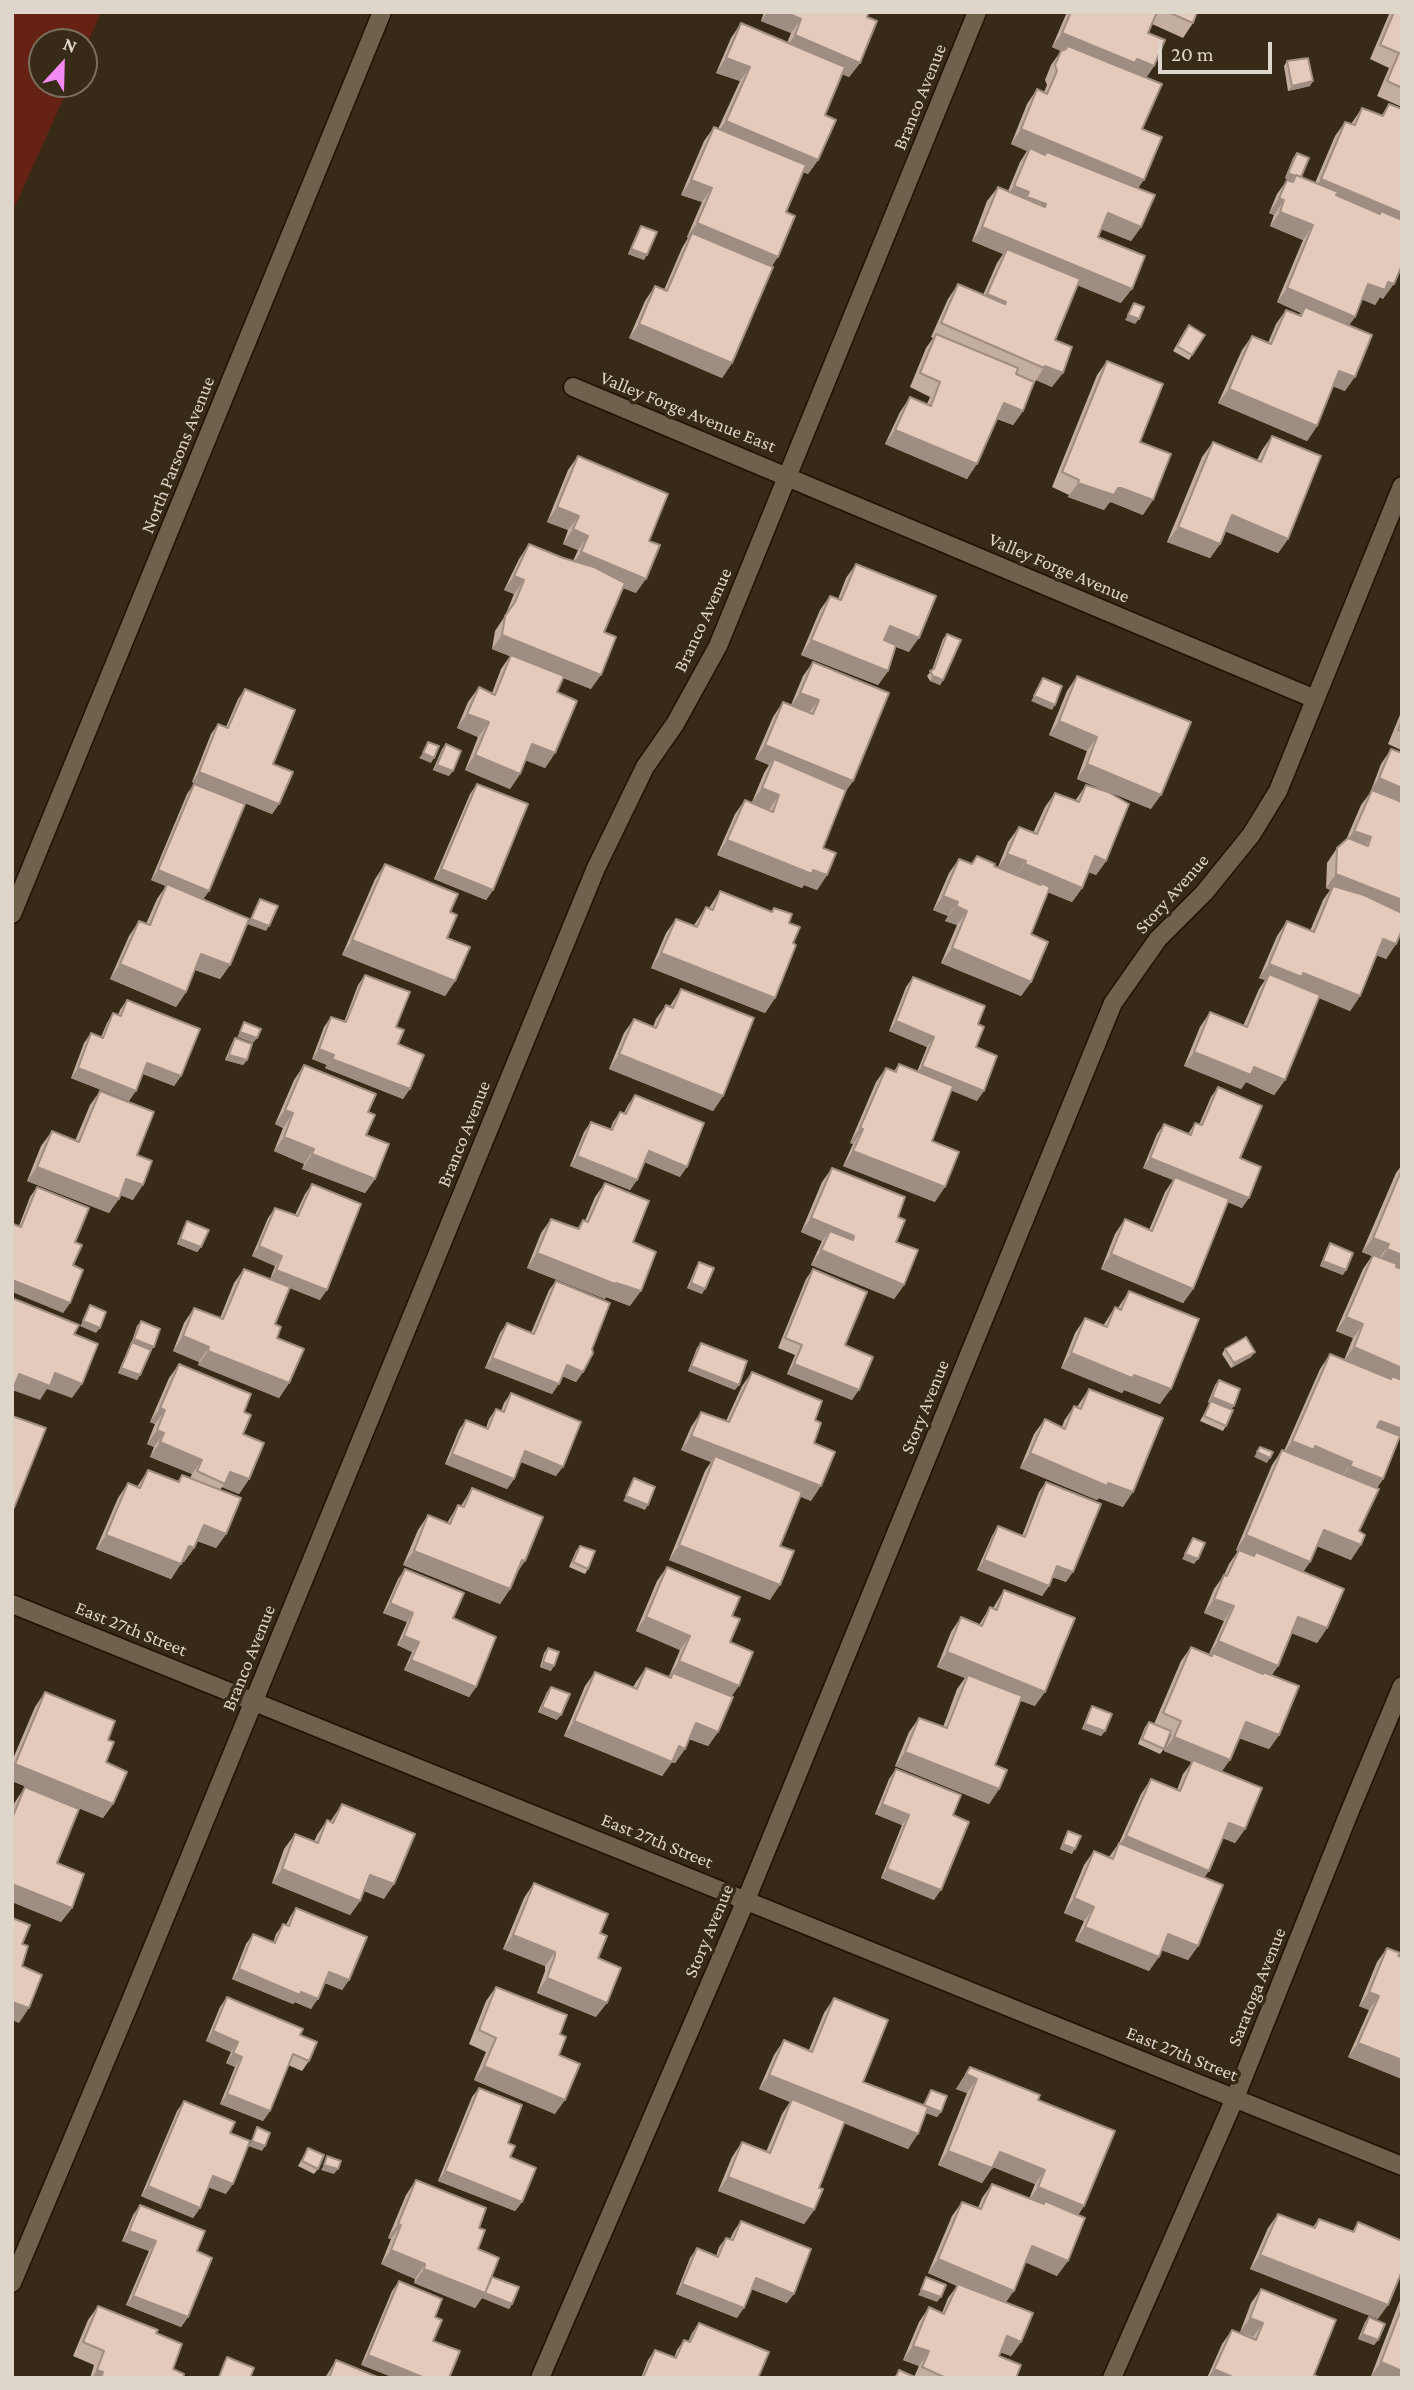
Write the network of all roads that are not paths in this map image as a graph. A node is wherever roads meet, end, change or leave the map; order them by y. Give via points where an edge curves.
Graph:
1 (382, 12) edge
2 (977, 12) edge
3 (573, 387) dead end
4 (787, 476) junction
5 (1402, 486) edge
6 (1315, 699) junction
7 (12, 914) edge
8 (12, 1604) edge
9 (1402, 1686) edge
10 (254, 1701) junction
11 (746, 1900) junction
12 (1235, 2098) junction
13 (1402, 2166) edge
14 (12, 2283) edge
15 (540, 2378) edge
16 (1112, 2378) edge

1 - 7 street, North Parsons Avenue
2 - 4 street, Branco Avenue
3 - 4 street, Valley Forge Avenue East
4 - 6 street, Valley Forge Avenue
4 - 10 street, Branco Avenue via 718,646 645,767 596,868
5 - 6 street, Story Avenue
6 - 11 street, Story Avenue via 1278,791 1251,835 1204,893 1158,939 1112,1003
8 - 10 street, East 27th Street
9 - 12 street, Saratoga Avenue
10 - 11 street, East 27th Street
10 - 14 street, Branco Avenue
11 - 12 street, East 27th Street
11 - 15 street, Story Avenue
12 - 13 street, East 27th Street
12 - 16 street, Saratoga Avenue

